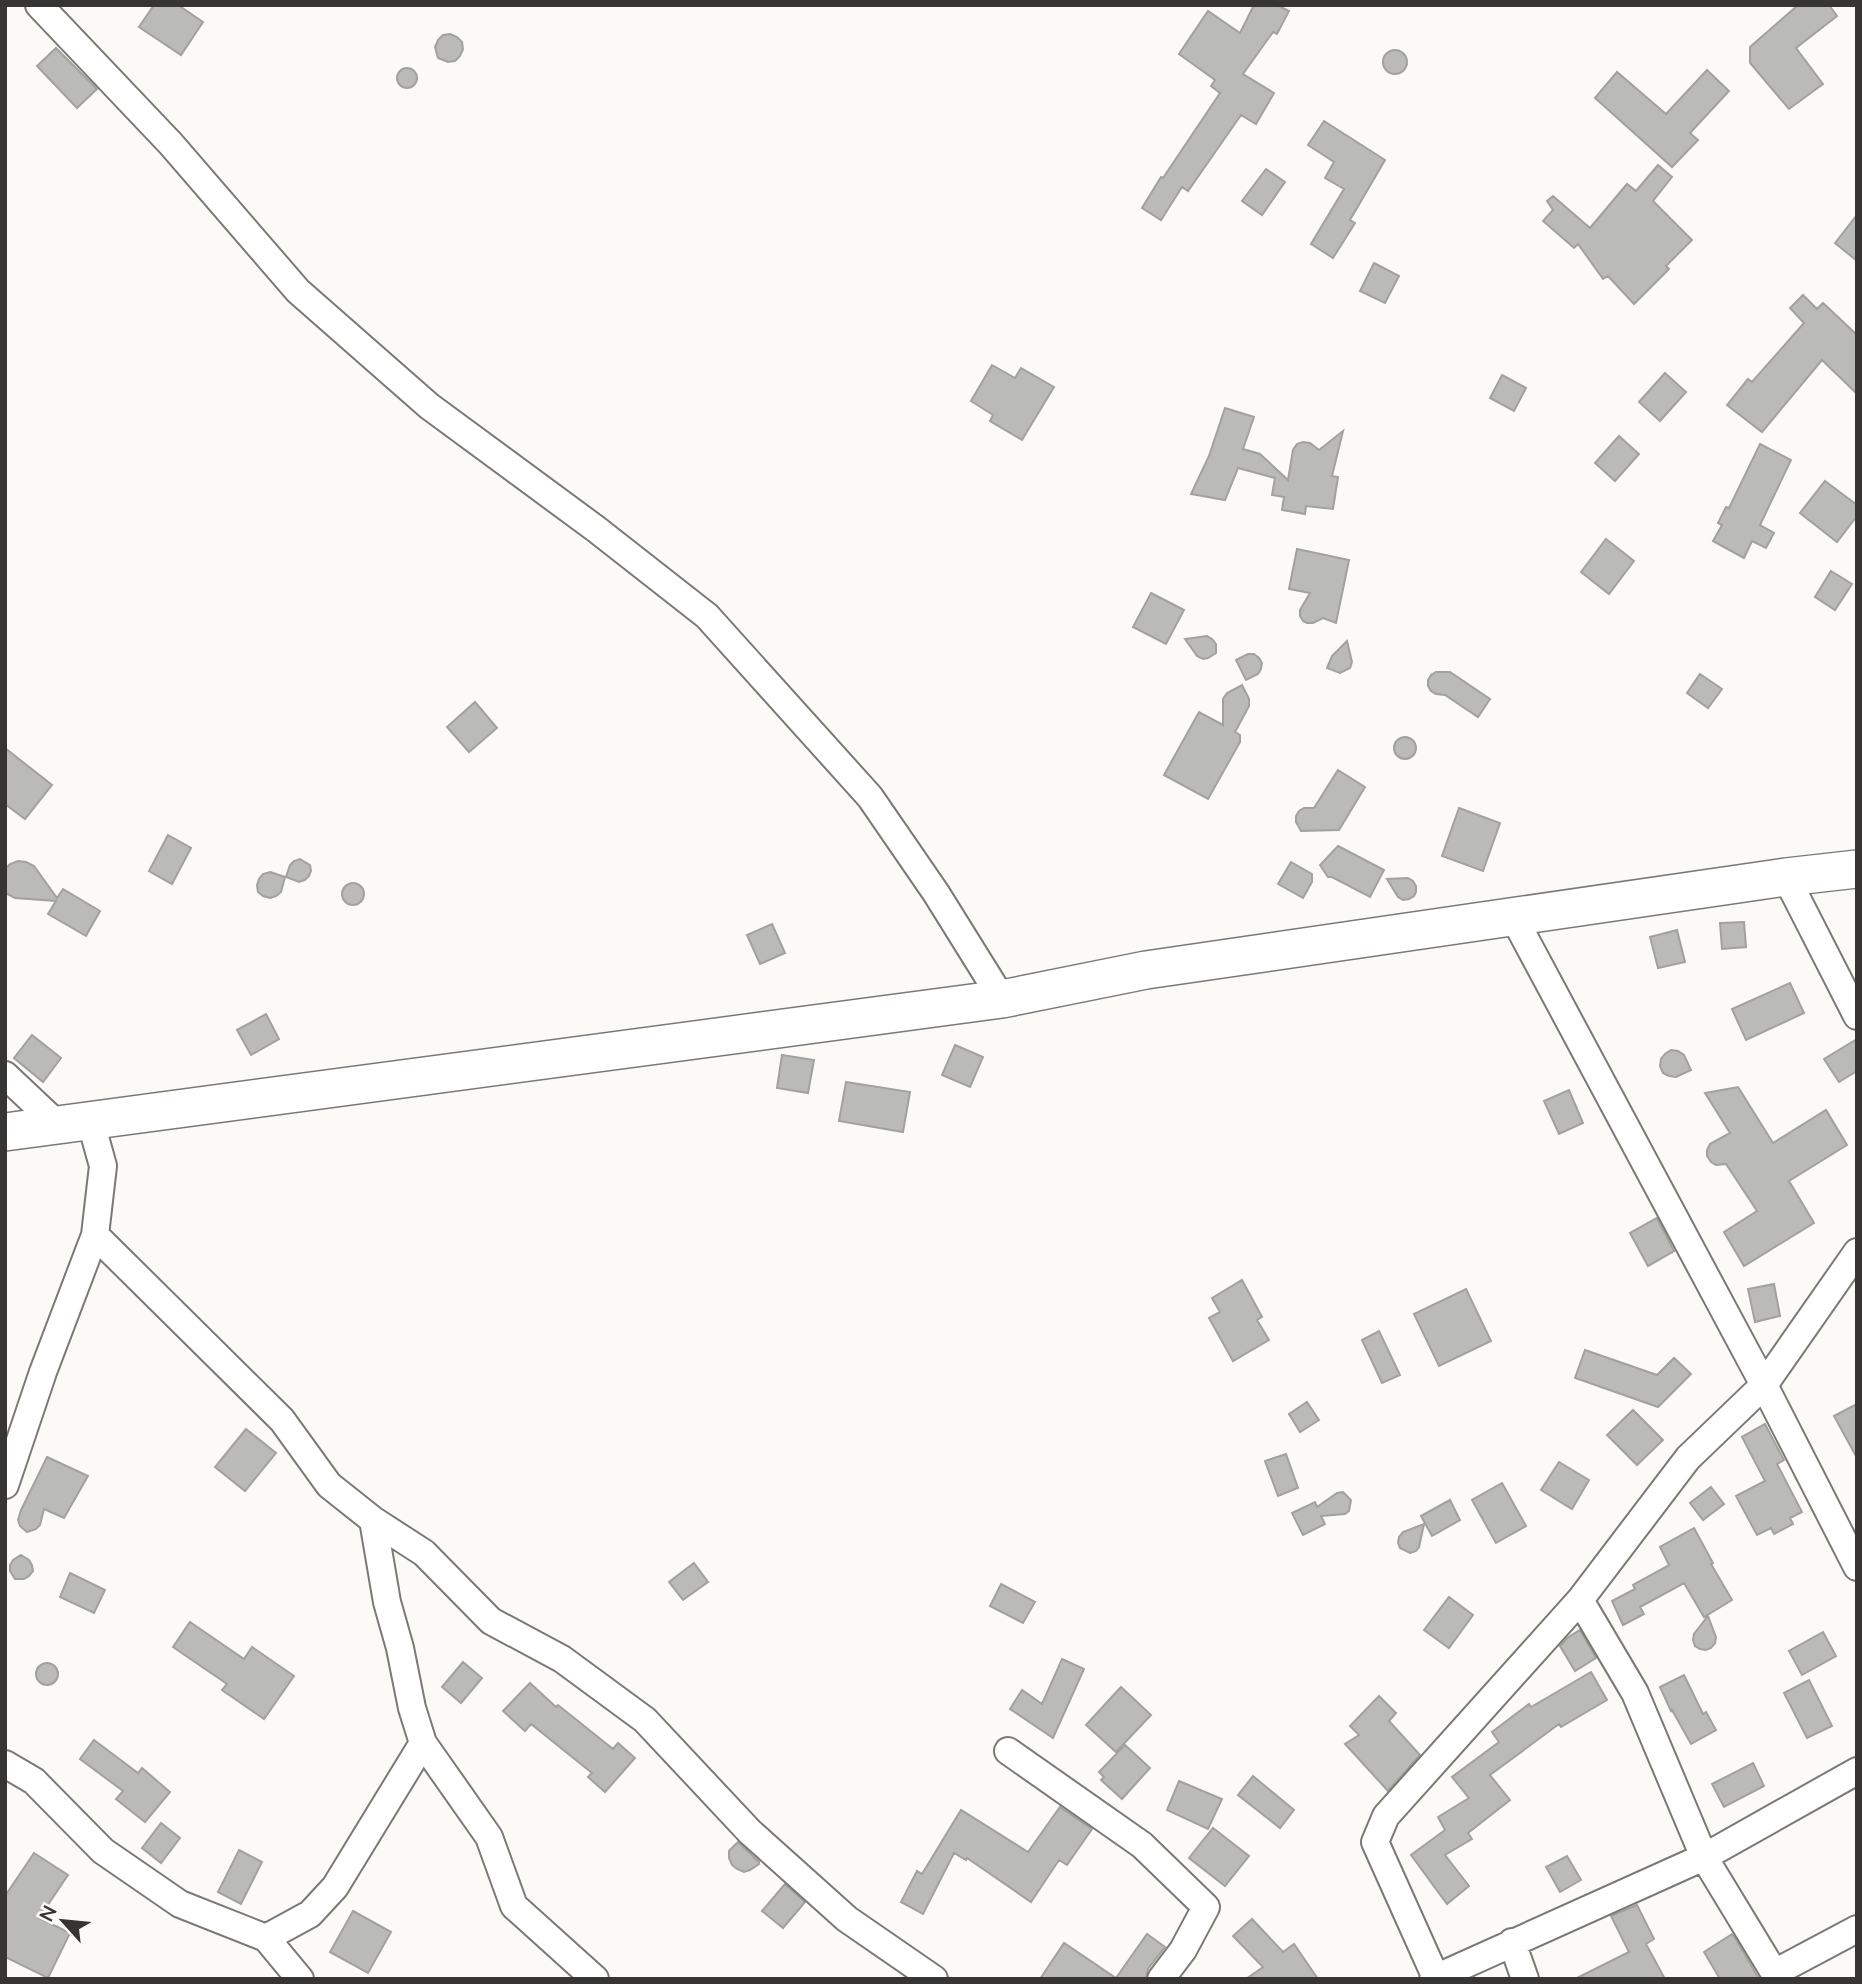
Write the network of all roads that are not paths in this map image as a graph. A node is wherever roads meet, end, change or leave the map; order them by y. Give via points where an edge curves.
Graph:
1 (39, 5) edge
2 (1857, 869) edge
3 (1786, 877) junction
4 (1514, 918) junction
5 (1002, 999) junction
6 (1857, 1016) edge
7 (5, 1075) edge
8 (73, 1122) junction
9 (5, 1132) edge
10 (95, 1235) junction
11 (1857, 1252) edge
12 (1764, 1385) junction
13 (5, 1485) edge
14 (373, 1521) junction
15 (1857, 1567) edge
16 (1580, 1600) junction
17 (423, 1743) junction
18 (1008, 1751) dead end
19 (5, 1764) edge
20 (1857, 1771) edge
21 (1704, 1857) junction
22 (1857, 1929) edge
23 (267, 1938) junction
24 (1512, 1942) junction
25 (1777, 1975) edge
26 (1434, 1978) edge
27 (300, 1979) edge
28 (595, 1979) edge
29 (934, 1979) edge
30 (1161, 1979) edge
31 (1525, 1979) edge

1 - 5 street via 171,144 298,291 429,406 707,616 870,797
2 - 3 main road
3 - 4 main road
3 - 6 street
4 - 5 main road via 1146,970
4 - 12 street
5 - 8 main road
7 - 8 street
8 - 9 main road
8 - 10 street via 103,1166
10 - 13 street
10 - 14 street via 282,1420 329,1485
11 - 12 street
12 - 15 street
12 - 16 street via 1688,1458
14 - 17 street via 387,1602
14 - 29 street via 424,1553 491,1621 562,1659 645,1720 750,1832 847,1919
16 - 21 street via 1635,1693
16 - 26 street via 1386,1816 1375,1842
17 - 23 street via 335,1887 310,1914
17 - 28 street via 489,1837 514,1906
18 - 30 street via 1142,1845 1206,1907
19 - 23 street via 34,1782 103,1851 180,1904
20 - 21 street
21 - 24 street
21 - 25 street
22 - 25 street
23 - 27 street
24 - 26 street
24 - 31 street

